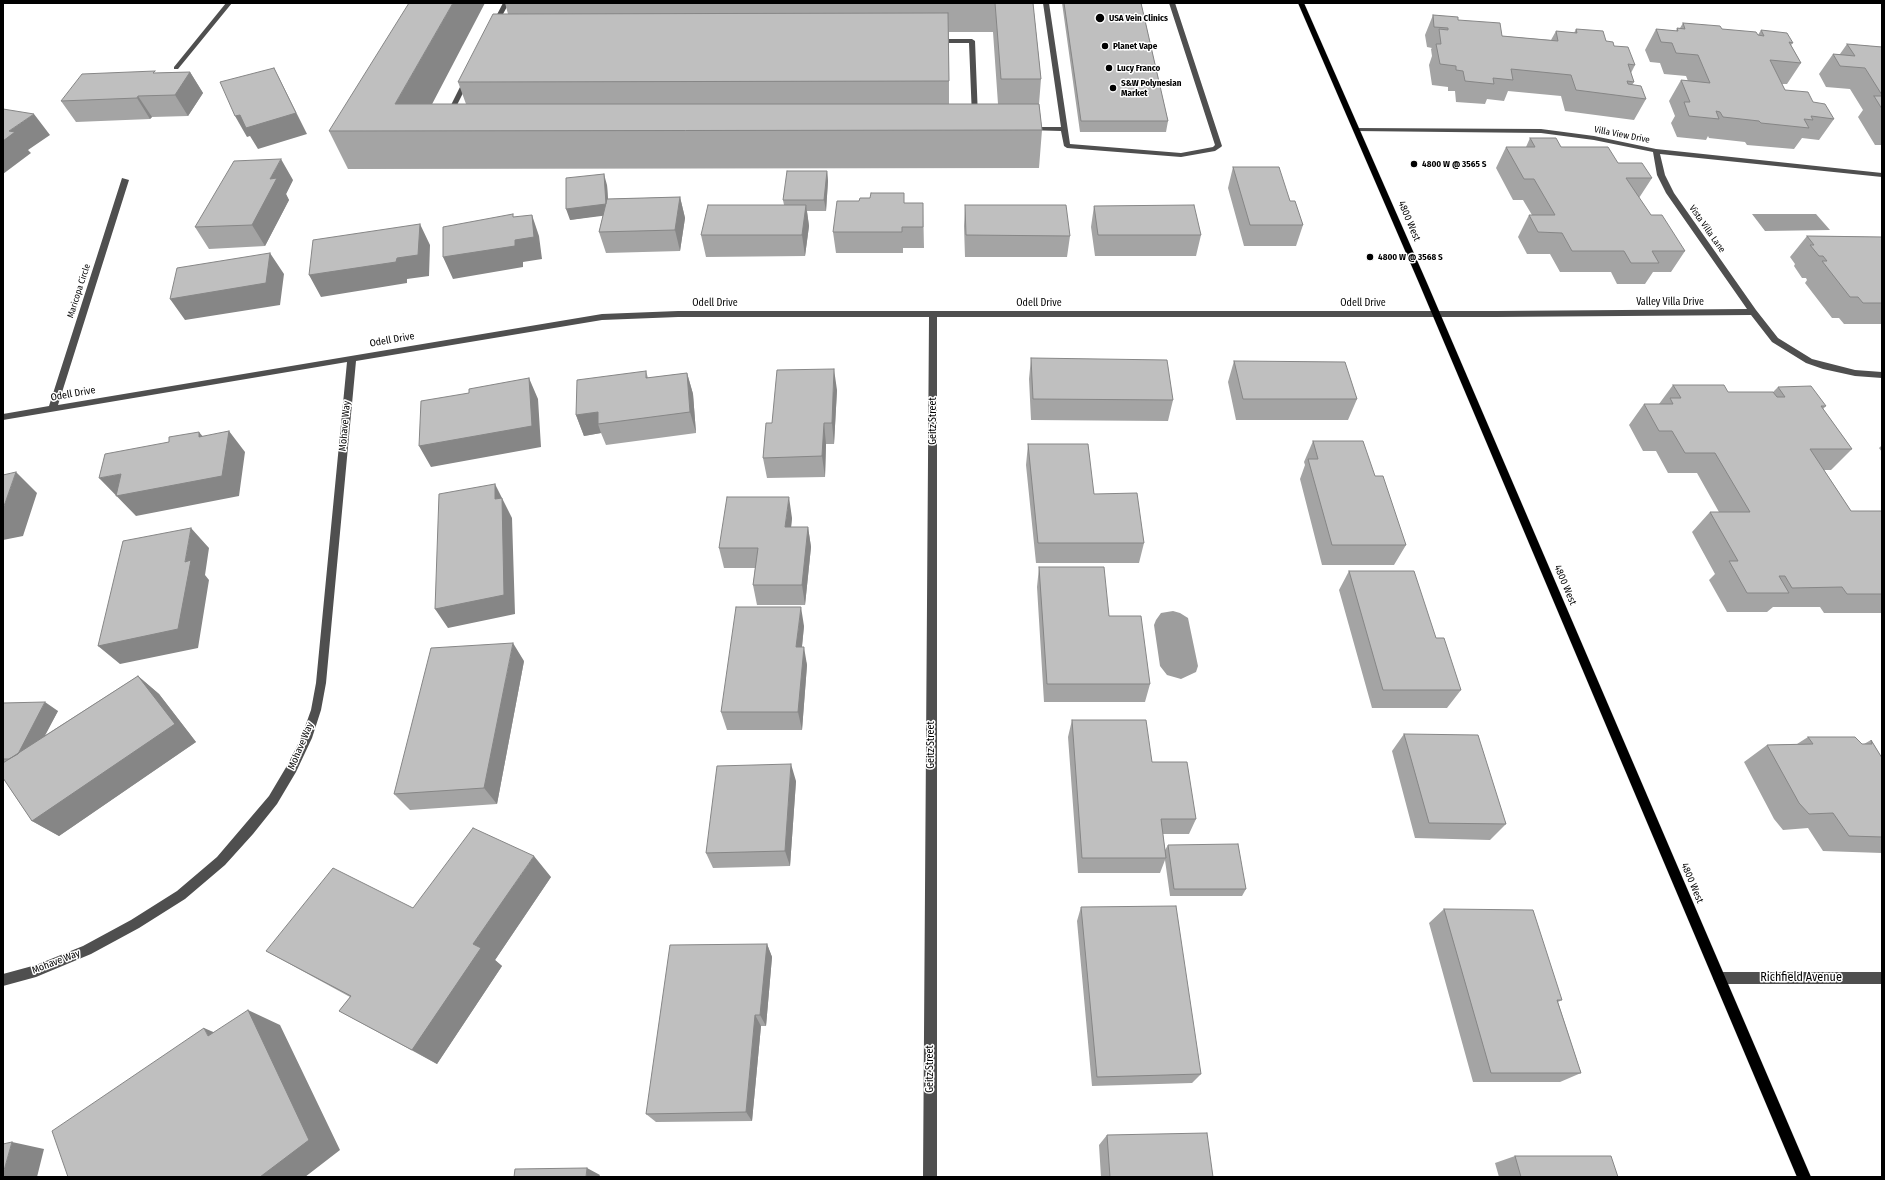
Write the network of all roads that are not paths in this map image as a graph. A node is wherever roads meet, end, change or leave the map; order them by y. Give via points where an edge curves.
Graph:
1 (230, 3) edge
2 (506, 3) edge
3 (1046, 3) edge
4 (1172, 3) edge
5 (1301, 3) edge
6 (490, 34) edge
7 (932, 41) edge
8 (176, 68) dead end
9 (469, 75) edge
10 (976, 122) edge
11 (445, 123) edge
12 (1021, 129) edge
13 (1064, 129) junction
14 (1357, 130) junction
15 (1656, 151) junction
16 (1882, 175) edge
17 (125, 180) dead end
18 (1753, 312) junction
19 (933, 314) junction
20 (1436, 314) junction
21 (352, 358) junction
22 (1882, 375) edge
23 (52, 409) junction
24 (3, 417) edge
25 (1719, 978) junction
26 (1882, 978) edge
27 (3, 980) edge
28 (930, 1177) edge
29 (1804, 1177) edge

1 - 8 street
2 - 6 street
3 - 13 street
4 - 13 street via 1219,146 1201,153 1181,155 1067,146
5 - 14 main road, 4800 West
7 - 10 street via 972,41
9 - 11 street
12 - 13 street
14 - 15 street, Villa View Drive via 1541,131 1594,138
14 - 20 main road, 4800 West
15 - 16 street, Villa View Drive
15 - 18 street, Vista Villa Lane via 1670,193
17 - 23 street, Maricopa Circle
18 - 20 street, Valley Villa Drive
18 - 22 street via 1775,340 1808,361 1855,373
19 - 20 street, Odell Drive
19 - 21 street, Odell Drive via 678,314 602,317
19 - 28 street, Geitz Street
20 - 25 main road, 4800 West
21 - 23 street, Odell Drive
21 - 27 street, Mohave Way via 321,682 316,710 292,768 273,800 249,830 221,861 181,895 87,950
23 - 24 street, Odell Drive
25 - 26 street, Richfield Avenue
25 - 29 main road, 4800 West

